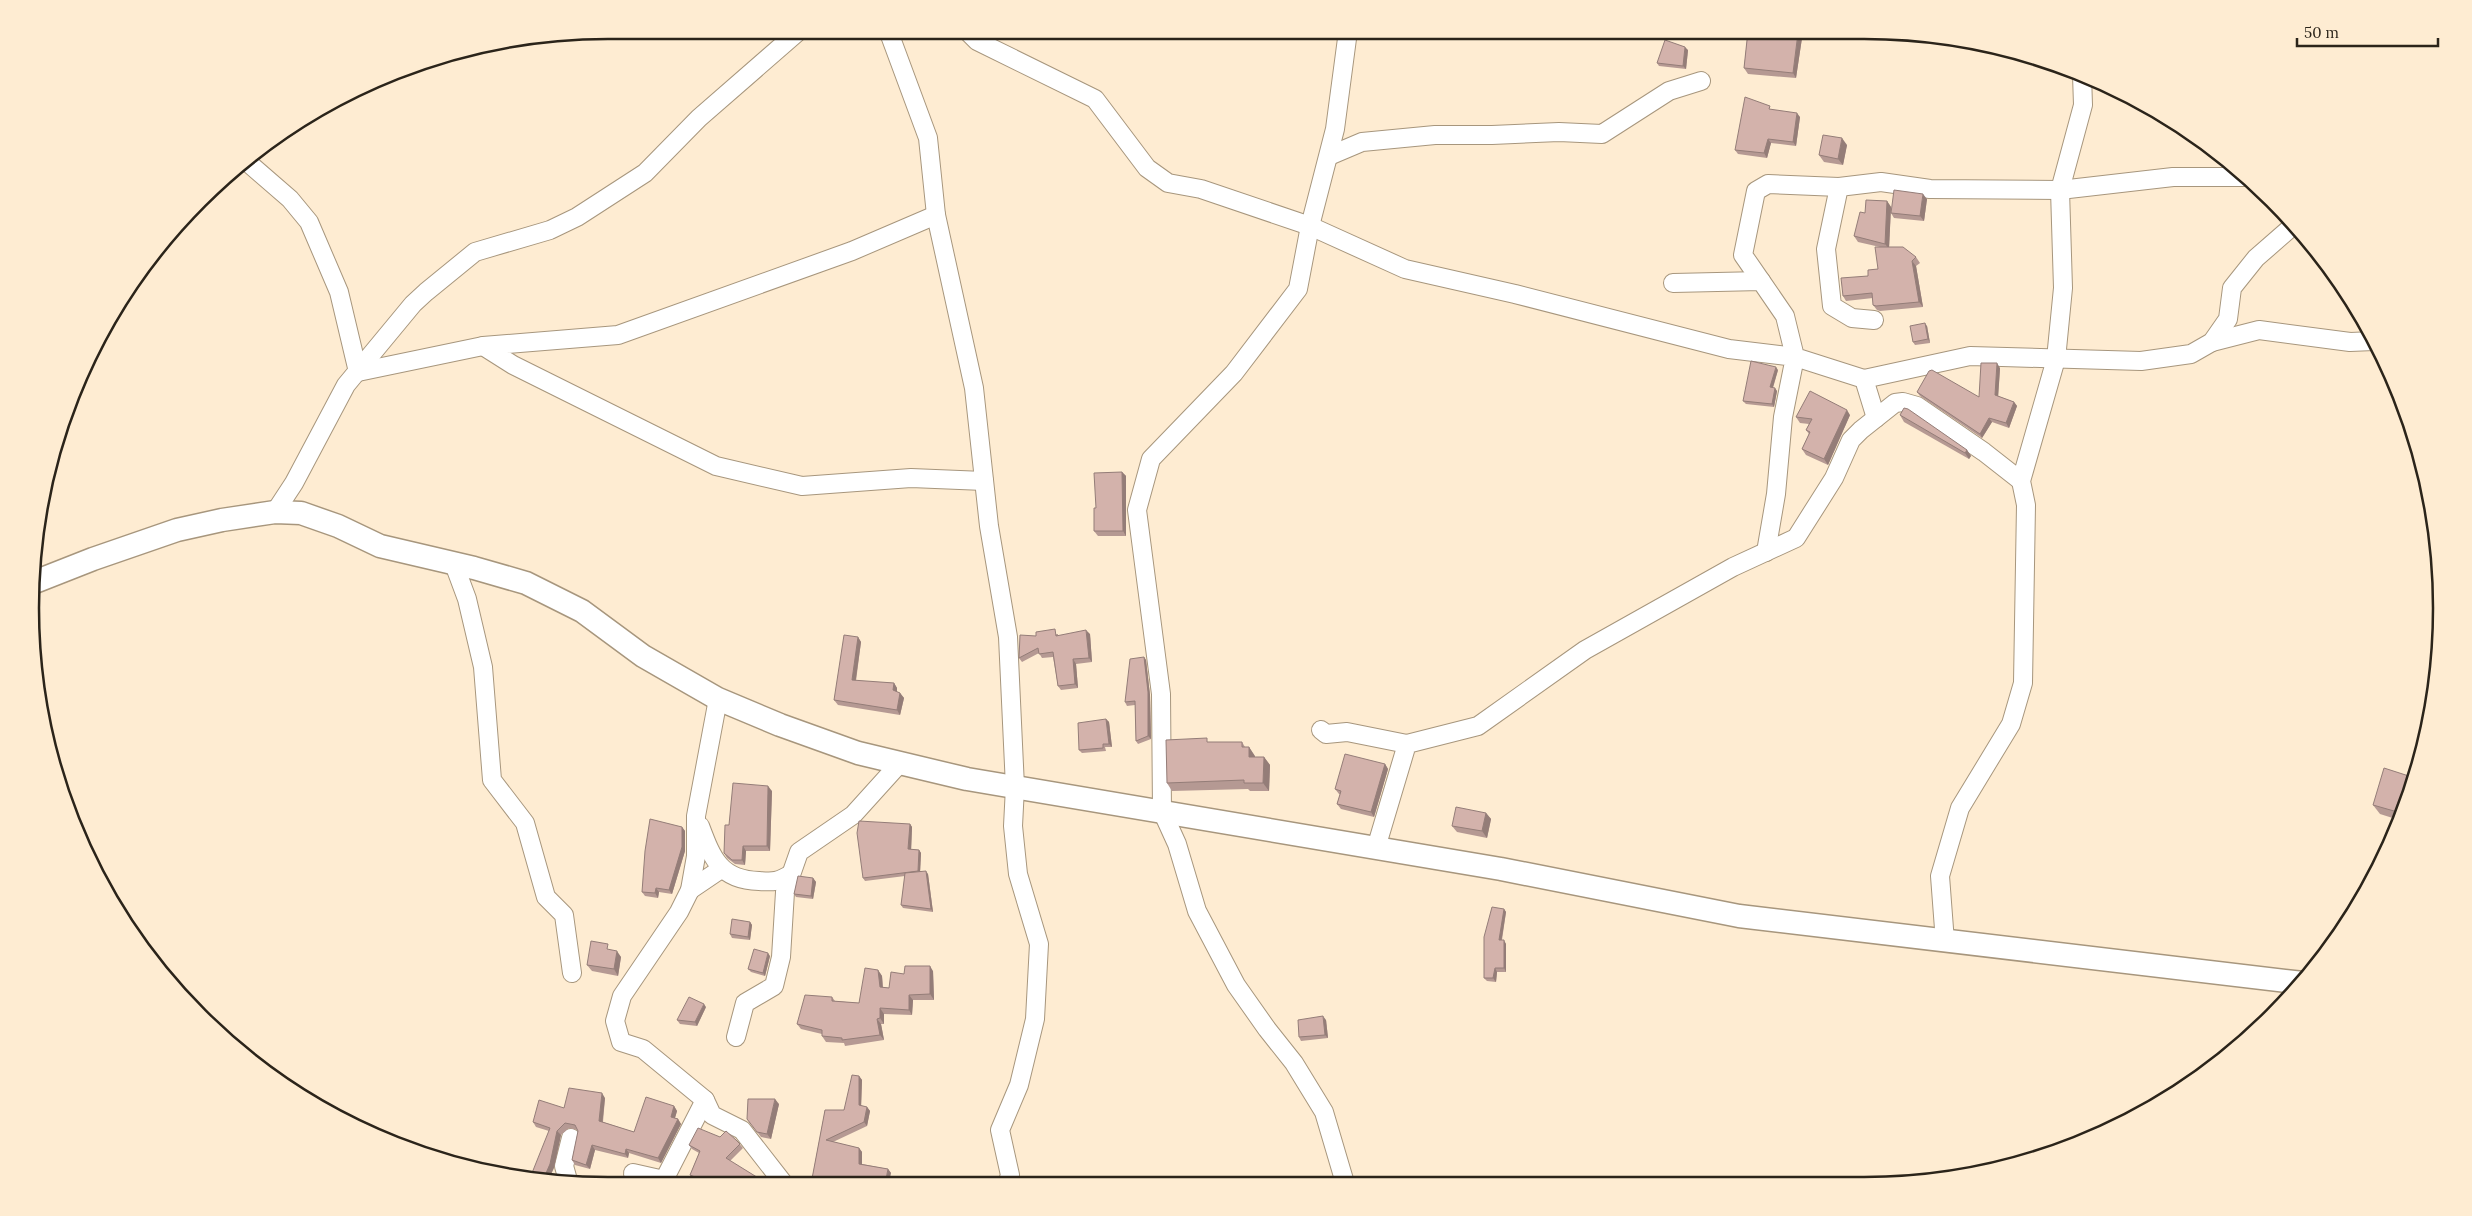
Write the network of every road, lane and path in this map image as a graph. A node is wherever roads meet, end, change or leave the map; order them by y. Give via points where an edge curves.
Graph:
1 (790, 39) edge
2 (891, 39) edge
3 (975, 39) edge
4 (1347, 39) edge
5 (1700, 81) dead end
6 (2082, 82) edge
7 (1329, 156) junction
8 (252, 163) edge
9 (2236, 177) edge
10 (1839, 186) junction
11 (2060, 190) junction
12 (936, 215) junction
13 (1310, 226) junction
14 (2289, 229) edge
15 (1761, 281) junction
16 (1673, 282) dead end
17 (1874, 320) dead end
18 (2367, 341) edge
19 (2212, 342) junction
20 (483, 346) junction
21 (1795, 357) junction
22 (2056, 359) junction
23 (358, 372) junction
24 (1864, 379) junction
25 (1876, 418) junction
26 (984, 480) junction
27 (2021, 481) junction
28 (275, 512) junction
29 (1766, 552) junction
30 (454, 564) junction
31 (40, 581) edge
32 (718, 699) junction
33 (1321, 730) dead end
34 (1407, 744) junction
35 (900, 763) junction
36 (1015, 787) junction
37 (1162, 812) junction
38 (696, 816) junction
39 (1376, 848) junction
40 (721, 869) junction
41 (791, 874) junction
42 (690, 890) junction
43 (1945, 942) junction
44 (572, 974) dead end
45 (2293, 982) edge
46 (736, 1036) dead end
47 (705, 1100) junction
48 (571, 1138) dead end
49 (633, 1173) dead end
50 (567, 1176) edge
51 (651, 1177) edge
52 (666, 1177) edge
53 (779, 1177) edge
54 (1009, 1177) edge
55 (1343, 1177) edge

1 - 23 street via 699,118 645,174 577,217 550,230 475,252 413,304
2 - 12 street via 928,138
3 - 13 street via 1095,100 1147,168 1168,183 1201,190
4 - 7 street
5 - 7 street via 1668,91 1602,134 1435,135 1362,142
6 - 11 street via 2083,105
7 - 13 street
8 - 23 street via 309,222 339,292
9 - 11 street via 2173,177
10 - 11 street via 1881,182 1930,189
10 - 15 street via 1768,184 1756,190 1743,255
10 - 17 street via 1826,249 1832,306 1852,318
11 - 22 street via 2063,288
12 - 20 street via 852,251 618,335
12 - 26 street via 974,388
13 - 21 street via 1405,270 1515,294 1728,349
13 - 37 street via 1298,289 1234,373 1151,459 1137,510 1161,694
14 - 19 street via 2256,258 2232,288 2228,319
15 - 16 street
15 - 21 street via 1785,316
18 - 19 street via 2350,342 2260,330
19 - 22 street via 2191,354 2141,361
20 - 23 street
20 - 26 street via 513,365 716,466 802,486 911,478
21 - 24 street
21 - 29 street via 1783,417 1776,494
22 - 24 street via 1970,356
22 - 27 street
23 - 28 street via 346,385
24 - 25 street
25 - 27 street via 1895,403 1917,406
25 - 29 street via 1851,440 1834,478 1796,538
26 - 36 street via 1008,637
27 - 43 street via 2026,504 2023,683 2011,724 1960,808 1942,867
28 - 30 street via 301,513 380,546
28 - 31 street via 177,530
29 - 34 street via 1733,567 1585,650 1478,726
30 - 32 street via 526,583 582,611 643,656
30 - 44 street via 467,599 483,667 492,780 525,823 546,897 564,915
32 - 35 street via 858,753
32 - 38 street
33 - 34 street via 1326,734 1347,732
34 - 39 street
35 - 36 street
35 - 41 street via 853,815 800,852
36 - 37 street
36 - 54 street via 1013,826 1018,874 1039,944 1035,1019 1019,1086 1000,1130
37 - 39 street
37 - 55 street via 1197,910 1236,985 1294,1063 1324,1112
38 - 40 street via 710,852
38 - 42 street via 696,856
39 - 43 street via 1739,916
40 - 41 street via 742,881 778,882
40 - 42 street
41 - 46 street via 785,892 782,957 774,986 745,1003
42 - 47 street via 679,912 622,996 615,1021 621,1042 643,1050
43 - 45 street
47 - 52 street
47 - 53 street via 712,1115 742,1130
48 - 50 street via 564,1166
49 - 51 street

